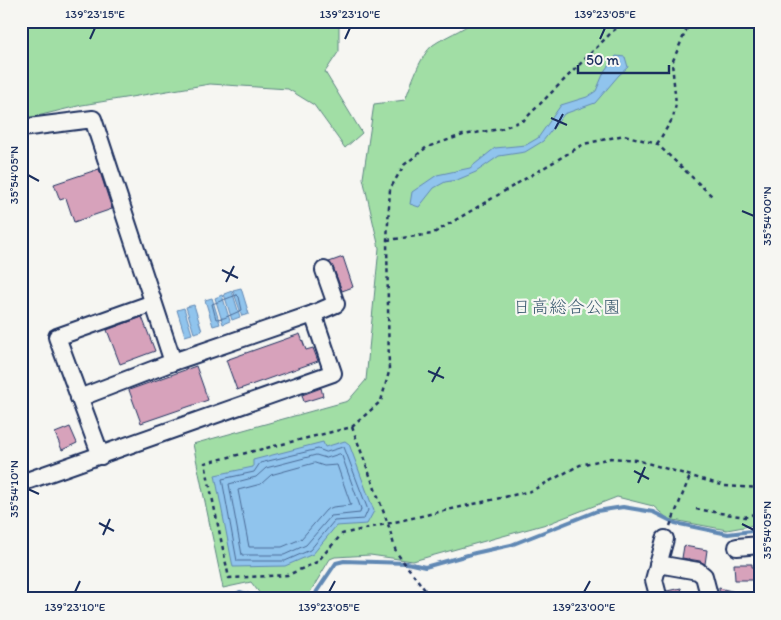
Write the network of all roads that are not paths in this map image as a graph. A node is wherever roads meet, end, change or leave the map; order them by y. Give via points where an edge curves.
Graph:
1 (21, 128) edge
2 (324, 270) dead end
3 (153, 303) junction
4 (313, 314) junction
5 (172, 362) junction
6 (79, 398) junction
7 (101, 456) junction
8 (21, 483) edge
9 (665, 539) road end
10 (760, 545) edge
11 (737, 547) dead end
12 (658, 564) junction
13 (659, 599) edge
14 (710, 599) edge

1 - 3 street via 93,119
2 - 4 street via 336,304
3 - 5 street
3 - 6 street via 57,337
4 - 5 street
4 - 7 street via 333,373
5 - 6 street
6 - 7 street
7 - 8 street
9 - 12 street
10 - 11 street
12 - 13 street via 654,580
12 - 14 street via 698,571 704,576

